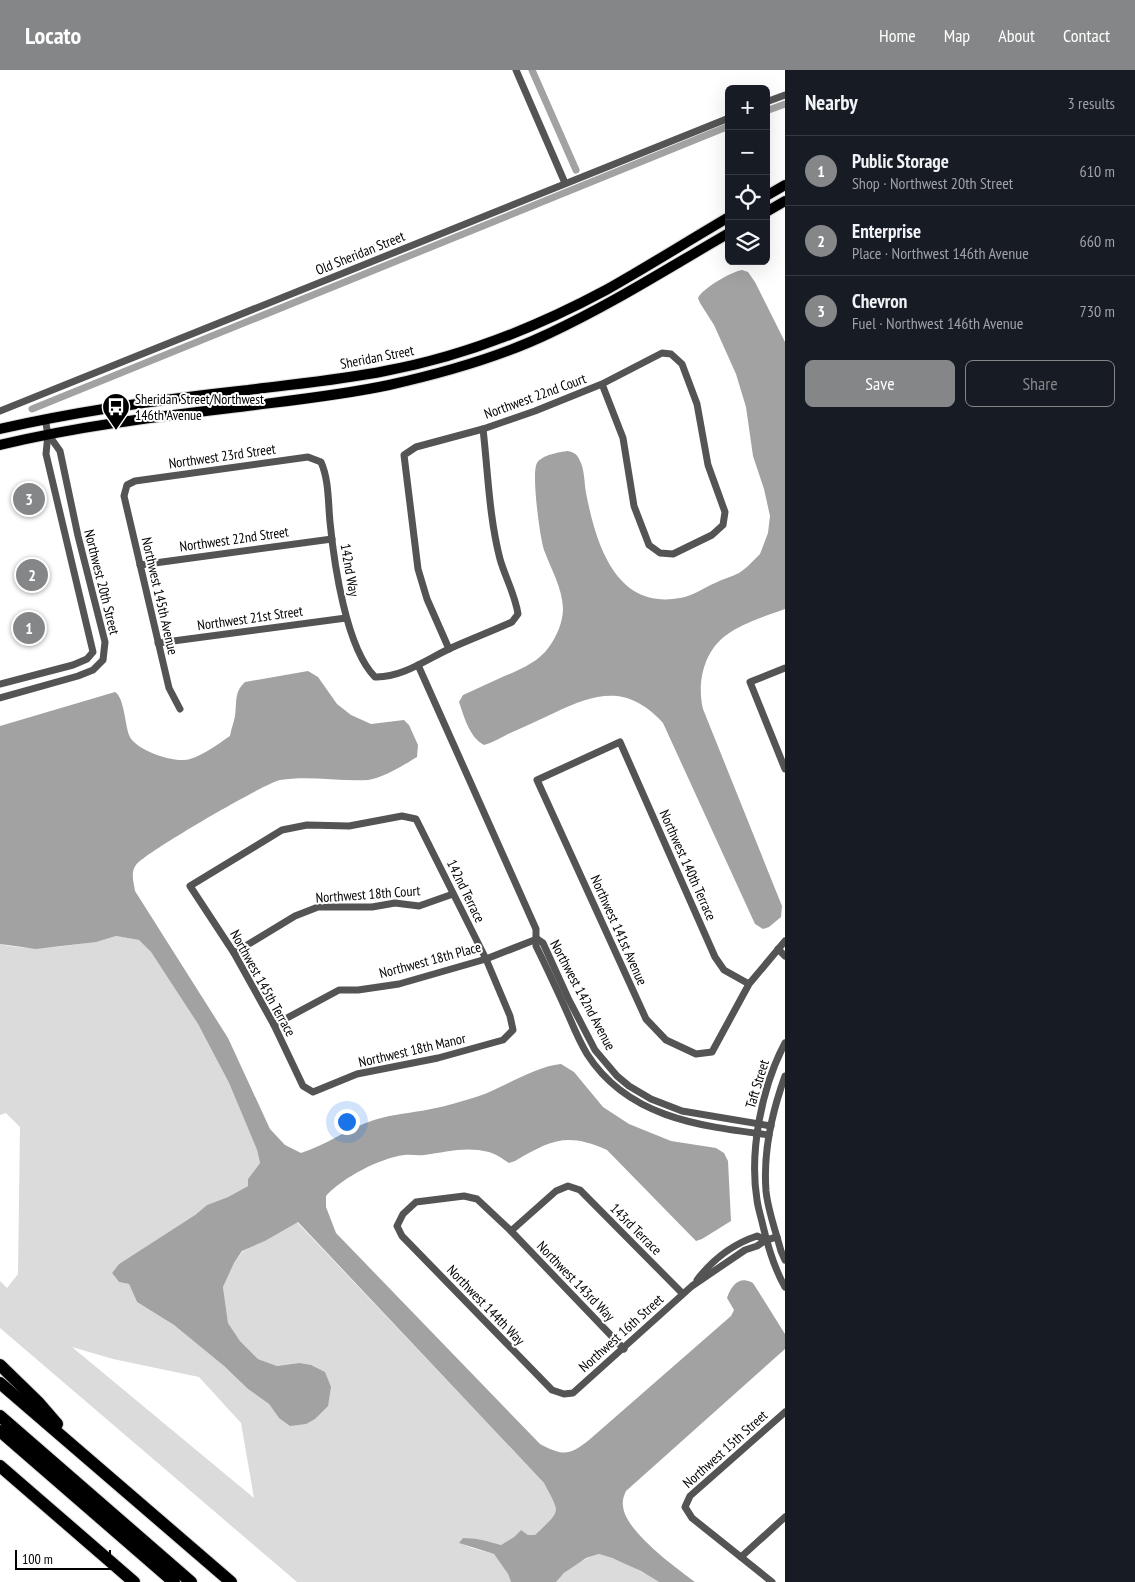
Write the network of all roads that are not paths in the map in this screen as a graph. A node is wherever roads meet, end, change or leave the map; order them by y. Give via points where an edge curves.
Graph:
1 (516, 70) edge
2 (785, 95) edge
3 (770, 101) edge
4 (725, 120) edge
5 (565, 183) junction
6 (785, 185) edge
7 (770, 194) edge
8 (785, 201) edge
9 (770, 210) edge
10 (725, 219) edge
11 (725, 235) edge
12 (602, 384) junction
13 (0, 411) edge
14 (45, 419) junction
15 (483, 429) junction
16 (0, 430) edge
17 (48, 434) junction
18 (0, 445) edge
19 (321, 462) joint
20 (127, 485) joint
21 (332, 539) junction
22 (140, 565) junction
23 (346, 618) junction
24 (158, 643) junction
25 (449, 649) junction
26 (418, 665) junction
27 (785, 668) edge
28 (0, 684) edge
29 (0, 698) edge
30 (180, 709) dead end
31 (620, 742) joint
32 (785, 769) edge
33 (190, 886) joint
34 (453, 894) junction
35 (537, 938) junction
36 (785, 941) edge
37 (778, 949) junction
38 (234, 953) junction
39 (785, 956) edge
40 (486, 959) junction
41 (749, 984) junction
42 (274, 1025) junction
43 (513, 1030) joint
44 (785, 1043) edge
45 (785, 1076) edge
46 (314, 1092) joint
47 (759, 1124) junction
48 (771, 1126) junction
49 (757, 1133) junction
50 (769, 1135) junction
51 (397, 1226) joint
52 (511, 1231) junction
53 (777, 1237) junction
54 (766, 1240) junction
55 (785, 1260) edge
56 (785, 1287) edge
57 (683, 1294) junction
58 (624, 1349) junction
59 (0, 1365) edge
60 (0, 1383) edge
61 (564, 1394) joint
62 (785, 1412) edge
63 (0, 1416) edge
64 (0, 1431) edge
65 (83, 1454) junction
66 (0, 1466) edge
67 (785, 1517) edge
68 (741, 1557) junction
69 (134, 1582) edge
70 (174, 1582) edge
71 (191, 1582) edge
72 (231, 1582) edge
73 (772, 1582) edge

1 - 5 street
2 - 3 street
4 - 5 street, Old Sheridan Street
5 - 13 street, Old Sheridan Street
6 - 7 main road
8 - 9 main road
10 - 14 main road, Sheridan Street via 606,290 545,320 433,360 329,380 133,404
11 - 17 main road, Sheridan Street via 549,334 437,373 327,396 128,420
12 - 12 street, Northwest 22nd Court via 623,438 634,506 649,545 660,552 673,554 712,535 723,525 725,512 708,465 697,404 682,364 671,354 662,352
12 - 15 street, Northwest 22nd Court
14 - 16 main road, Sheridan Street
14 - 17 street
15 - 25 street via 500,559 518,614 512,622
15 - 25 street, Northwest 22nd Court via 416,447 404,455 418,569
17 - 18 main road, Sheridan Street
17 - 28 street via 46,454 93,652 87,659 73,664
17 - 29 street, Northwest 20th Street via 60,451 104,642 103,660 93,670 78,676
19 - 20 street, Northwest 23rd Street via 308,457 135,481
19 - 21 street, 142nd Way via 325,472
20 - 22 street, Northwest 145th Avenue via 124,496
21 - 22 street, Northwest 22nd Street
21 - 23 street, 142nd Way
22 - 24 street, Northwest 145th Avenue
23 - 24 street, Northwest 21st Street
23 - 26 street, 142nd Way via 366,669 375,677 386,677
24 - 30 street, Northwest 145th Avenue via 168,688
25 - 26 street
26 - 35 street, Northwest 142nd Avenue via 536,929
27 - 32 street via 750,682
31 - 41 street, Northwest 140th Terrace via 715,956 724,970
31 - 41 street, Northwest 141st Avenue via 537,780 646,1019 666,1040 696,1054 712,1052
33 - 34 street, 142nd Terrace via 282,830 307,825 349,826 402,816 416,819
33 - 38 street, Northwest 145th Terrace
34 - 38 street, Northwest 18th Court via 419,906 395,903 372,907 318,908 295,916
34 - 40 street, 142nd Terrace
35 - 40 street, Northwest 18th Place
35 - 47 street, Northwest 142nd Avenue via 544,943 589,1039 617,1076 641,1094 667,1106
35 - 49 street, Northwest 142nd Avenue via 536,946 581,1043 610,1081 632,1099 659,1113 690,1122
36 - 37 street
37 - 39 street
37 - 41 street
38 - 42 street, Northwest 145th Terrace
40 - 42 street, Northwest 18th Place via 399,984 339,990
40 - 43 street, 142nd Terrace
42 - 46 street, Northwest 145th Terrace via 303,1086
43 - 46 street, Northwest 18th Manor via 504,1040 438,1058 357,1074
44 - 47 street, Taft Street via 763,1101
45 - 48 street, Taft Street
47 - 48 street, Northwest 142nd Avenue
47 - 49 street, Taft Street
48 - 50 street, Taft Street
49 - 50 street, Northwest 142nd Avenue
49 - 54 street via 757,1198
50 - 53 street via 766,1193
51 - 52 street, Northwest 143rd Way via 403,1214 416,1202 464,1196 477,1199
51 - 61 street, Northwest 144th Way via 402,1236 552,1390
52 - 57 street, 143rd Terrace via 556,1191 568,1186 580,1190
52 - 58 street, Northwest 143rd Way
53 - 54 street, Northwest 16th Street
53 - 55 street
54 - 56 street
54 - 57 street, Northwest 16th Street via 757,1236 734,1246 708,1267
57 - 58 street, Northwest 16th Street
58 - 61 street, Northwest 16th Street via 573,1393
59 - 65 highway via 38,1402
60 - 65 highway
62 - 68 street, Northwest 15th Street via 690,1496 685,1507 692,1518
63 - 71 highway
64 - 70 highway
65 - 72 highway
66 - 69 highway
67 - 68 street
68 - 73 street

